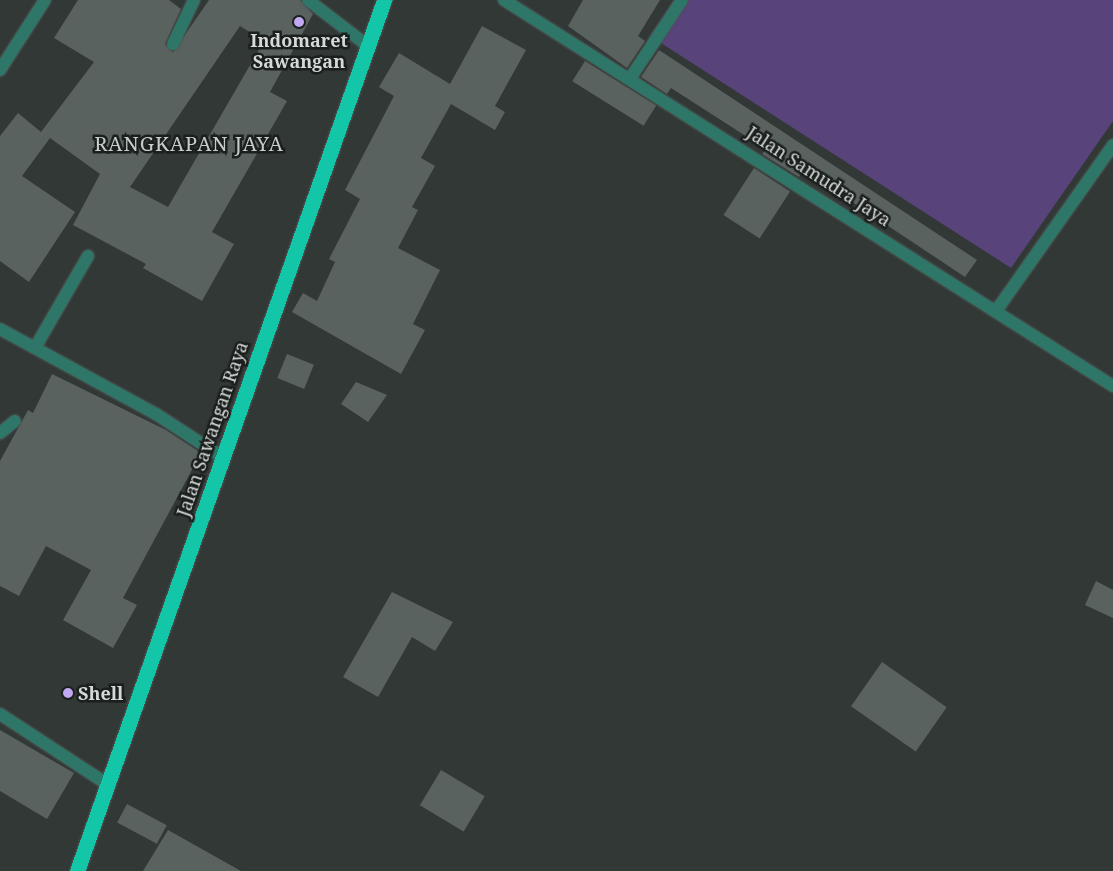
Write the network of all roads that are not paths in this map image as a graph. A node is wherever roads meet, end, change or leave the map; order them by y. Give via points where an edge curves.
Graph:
1 (45, 0) edge
2 (194, 0) edge
3 (308, 0) edge
4 (384, 0) edge
5 (504, 0) edge
6 (682, 0) edge
7 (173, 44) dead end
8 (368, 46) junction
9 (0, 70) edge
10 (632, 77) junction
11 (1113, 145) edge
12 (88, 256) dead end
13 (996, 310) junction
14 (0, 328) edge
15 (36, 346) junction
16 (1113, 386) edge
17 (16, 421) dead end
18 (0, 433) edge
19 (222, 457) junction
20 (0, 714) edge
21 (110, 786) junction
22 (77, 871) edge

1 - 9 street
2 - 7 street
3 - 8 street
4 - 8 highway, Jalan Sawangan Raya
5 - 10 street, Jalan Samudra Jaya
6 - 10 street
8 - 19 highway, Jalan Sawangan Raya
10 - 13 street, Jalan Samudra Jaya
11 - 13 street
12 - 15 street
13 - 16 street, Jalan Samudra Jaya
14 - 15 street
15 - 19 street via 156,414
17 - 18 street
19 - 21 highway, Jalan Sawangan Raya
20 - 21 street
21 - 22 highway, Jalan Sawangan Raya

